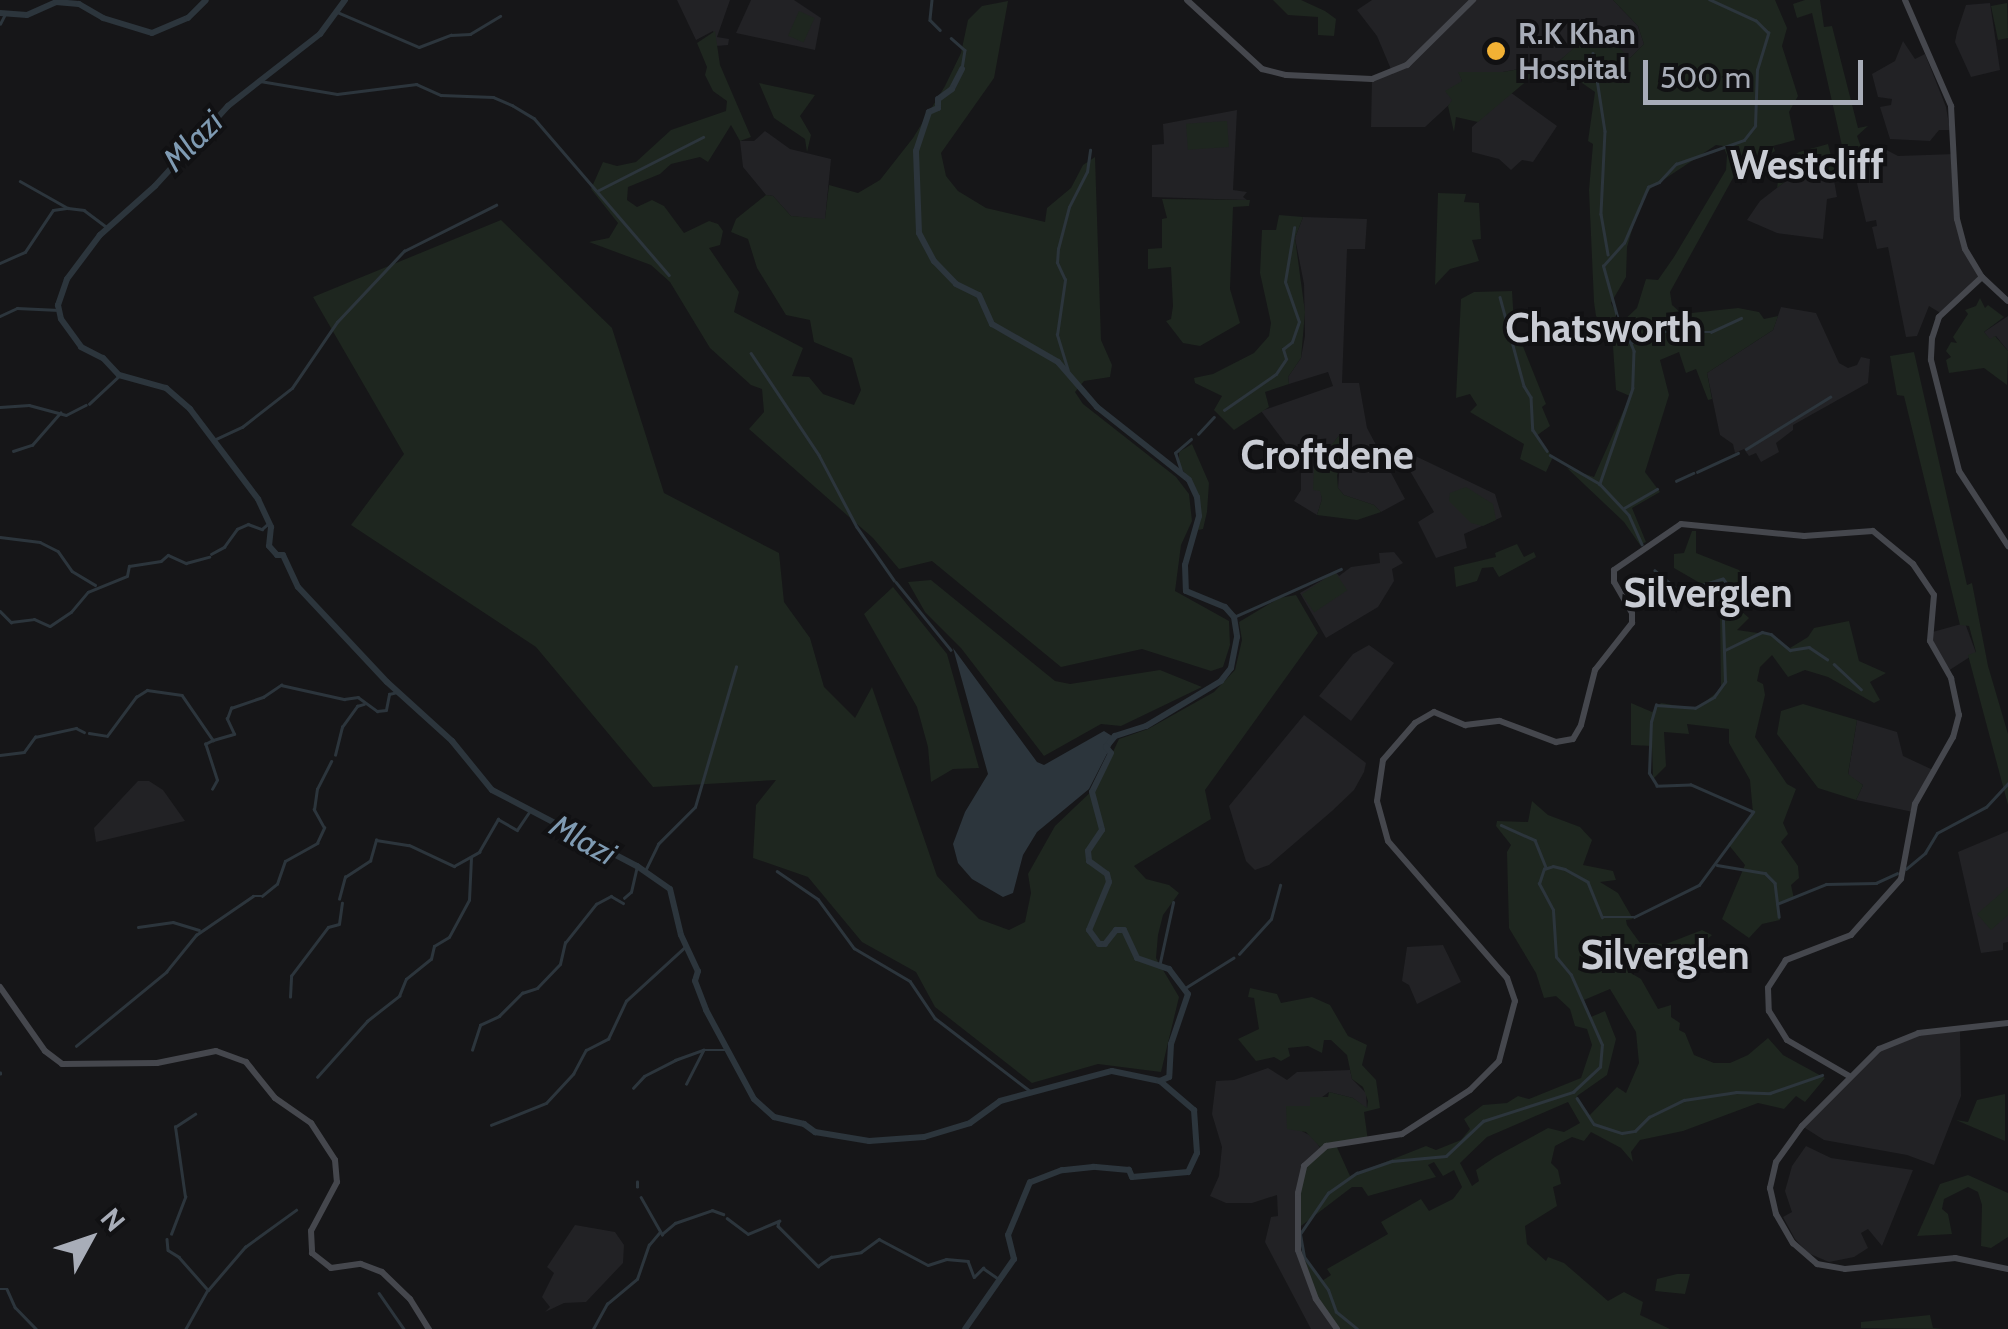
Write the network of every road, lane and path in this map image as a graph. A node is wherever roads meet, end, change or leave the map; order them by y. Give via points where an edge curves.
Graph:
1 (1187, 0) edge
2 (1473, 0) edge
3 (1905, 0) edge
4 (1982, 277) junction
5 (2008, 302) edge
6 (2008, 546) edge
7 (0, 987) edge
8 (2008, 1023) edge
9 (1849, 1076) junction
10 (2008, 1268) edge
11 (429, 1329) edge
12 (1337, 1329) edge

1 - 2 street via 1254,63 1286,75 1387,77
3 - 4 street via 1949,100 1958,219 1965,249
4 - 5 street
4 - 6 street via 1939,317 1931,360 1959,471
7 - 11 street via 45,1051 67,1065 156,1063 216,1052 246,1062 275,1098 311,1123 335,1160 337,1182 311,1230 312,1253 331,1268 361,1264 382,1272
8 - 9 street via 1904,1037
9 - 10 street via 1802,1126 1772,1173 1773,1207 1796,1247 1814,1263 1835,1268 1955,1258
9 - 12 street via 1790,1042 1769,1011 1768,988 1786,960 1851,935 1901,878 1915,804 1959,715 1952,678 1929,636 1934,595 1913,564 1873,531 1804,536 1681,524 1614,570 1632,622 1595,670 1573,739 1556,742 1500,721 1462,724 1434,712 1382,760 1377,806 1388,841 1507,978 1515,1002 1498,1060 1470,1090 1402,1134 1326,1146 1304,1166 1298,1250 1316,1300

